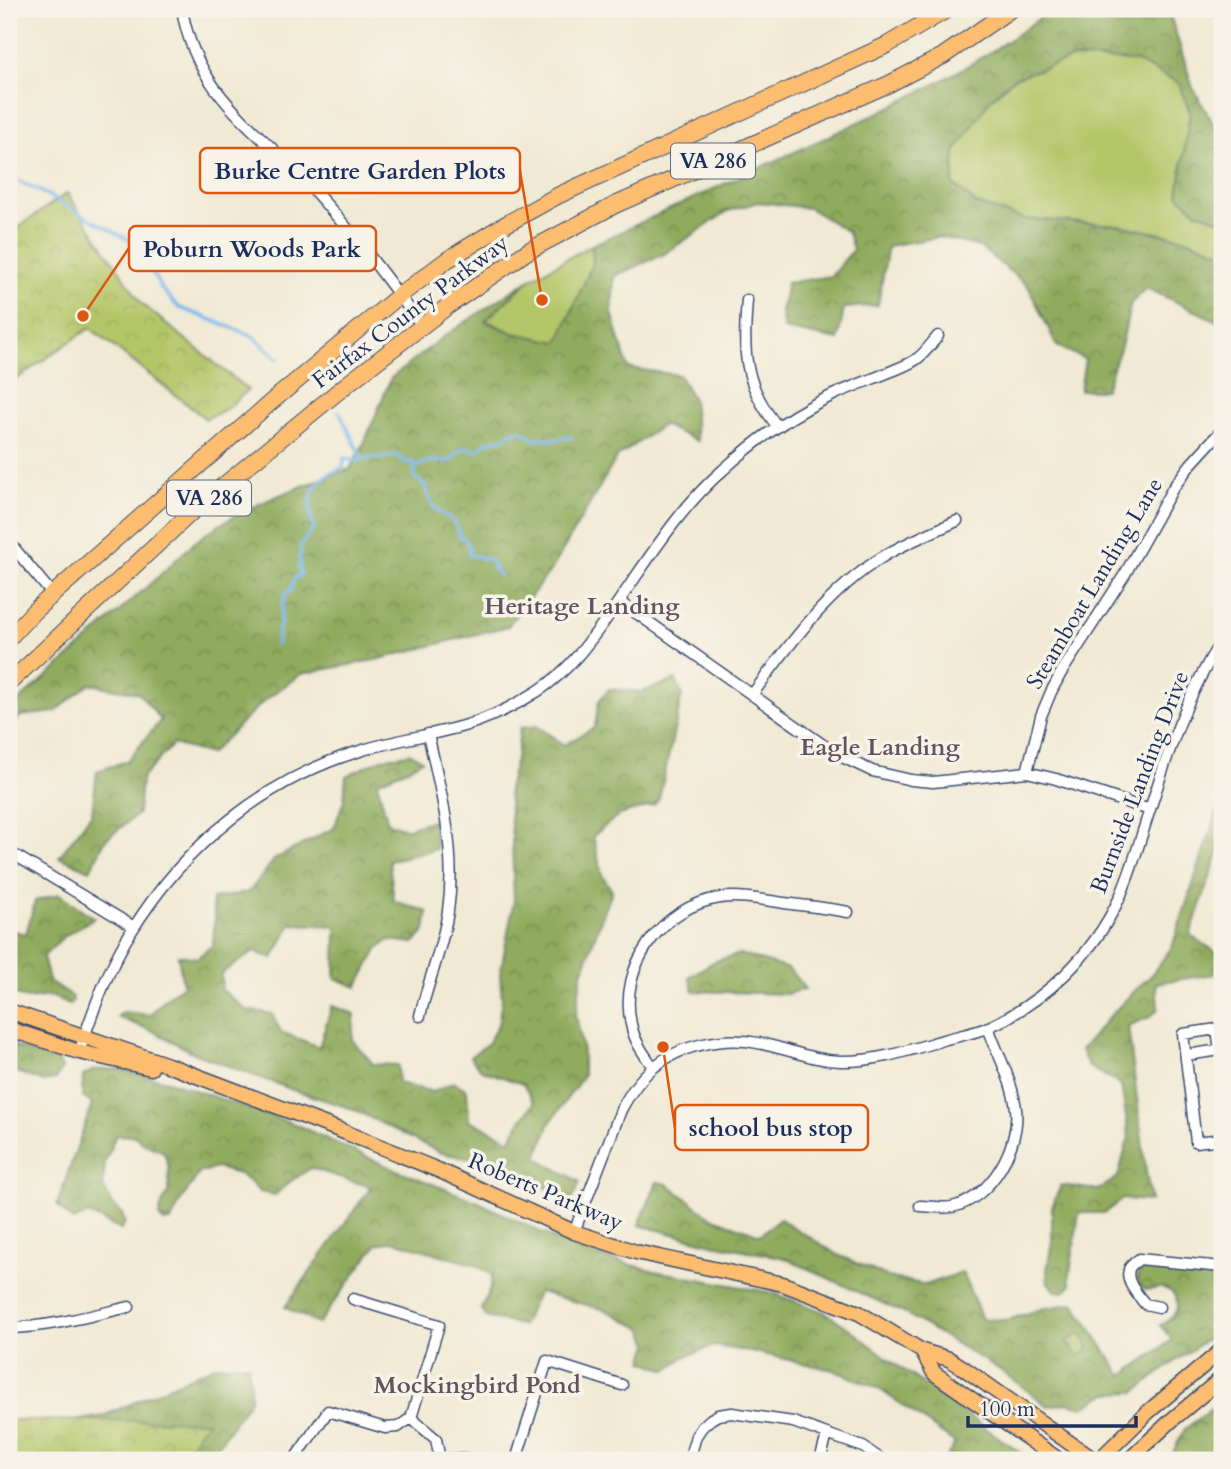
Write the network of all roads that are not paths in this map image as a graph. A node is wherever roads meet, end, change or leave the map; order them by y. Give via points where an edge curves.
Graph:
1 (182, 9) edge
2 (948, 9) edge
3 (1011, 9) edge
4 (400, 295) junction
5 (747, 300) dead end
6 (422, 326) junction
7 (938, 336) dead end
8 (777, 426) junction
9 (1222, 430) edge
10 (957, 521) dead end
11 (9, 542) edge
12 (53, 595) junction
13 (619, 601) junction
14 (9, 638) edge
15 (1222, 640) edge
16 (9, 683) edge
17 (752, 695) junction
18 (428, 734) junction
19 (1027, 772) junction
20 (1150, 810) junction
21 (13, 854) dead end
22 (848, 912) dead end
23 (134, 927) junction
24 (9, 1011) edge
25 (420, 1016) dead end
26 (988, 1027) junction
27 (9, 1029) edge
28 (84, 1037) junction
29 (79, 1052) junction
30 (1187, 1055) dead end
31 (653, 1067) junction
32 (233, 1091) junction
33 (1222, 1139) edge
34 (920, 1206) dead end
35 (574, 1231) junction
36 (1222, 1267) edge
37 (353, 1299) dead end
38 (130, 1307) dead end
39 (1158, 1307) dead end
40 (9, 1328) edge
41 (922, 1350) junction
42 (1222, 1350) edge
43 (1222, 1378) edge
44 (622, 1385) dead end
45 (411, 1418) junction
46 (827, 1435) junction
47 (294, 1460) edge
48 (440, 1460) edge
49 (480, 1460) edge
50 (516, 1460) edge
51 (689, 1460) edge
52 (820, 1460) edge
53 (883, 1460) edge
54 (1059, 1460) edge
55 (1096, 1460) edge
56 (1129, 1460) edge

1 - 4 street via 197,61 214,89 357,238
2 - 4 highway, Fairfax County Parkway / VA 286 via 887,45 556,196 447,260
3 - 6 highway, Fairfax County Parkway / VA 286 via 943,56 889,84 615,205 528,251
4 - 6 street
4 - 12 highway, Fairfax County Parkway / VA 286
5 - 8 street via 744,339 748,369
6 - 16 highway, Fairfax County Parkway / VA 286 via 195,509
7 - 8 street via 910,363 834,395
8 - 13 street via 694,499
9 - 19 street, Steamboat Landing Lane via 1173,488 1061,673 1041,716
10 - 17 street via 903,545 851,579 815,614
11 - 12 street
12 - 14 highway, Fairfax County Parkway / VA 286
13 - 17 street
13 - 18 street via 574,660 541,690 489,717
15 - 20 street, Burnside Landing Drive via 1181,716
17 - 19 street via 836,754 884,774 933,782
18 - 23 street via 334,759 257,800 187,858
18 - 25 street via 451,861 445,929
19 - 20 street
20 - 26 street, Burnside Landing Drive via 1118,900 1090,947 1041,995
21 - 23 street
22 - 31 street via 735,897 706,901 679,912 645,948 630,989 633,1031
23 - 28 street
24 - 28 main road, Roberts Parkway
26 - 31 street, Burnside Landing Drive via 857,1061 817,1059 728,1040 685,1050
26 - 34 street via 1016,1108 1011,1148 995,1177 961,1204
27 - 29 main road, Roberts Parkway
28 - 29 street
28 - 32 main road, Roberts Parkway
29 - 32 main road, Roberts Parkway
30 - 33 street via 1196,1142
31 - 35 street, Burnside Landing Drive via 621,1110
32 - 35 main road, Roberts Parkway via 438,1170
35 - 41 main road, Roberts Parkway via 636,1252 783,1284 859,1313
36 - 39 street via 1139,1259 1130,1266 1130,1285 1145,1304
37 - 45 street via 439,1325
38 - 40 street
41 - 54 main road, Roberts Parkway via 934,1373
41 - 55 main road, Roberts Parkway via 962,1367
42 - 55 main road
43 - 56 main road
44 - 50 street via 547,1361
45 - 47 street via 398,1427 385,1428 328,1411
45 - 48 street via 436,1439
46 - 51 street via 793,1422 725,1413 702,1427
46 - 52 street
46 - 53 street via 863,1447
48 - 49 street

